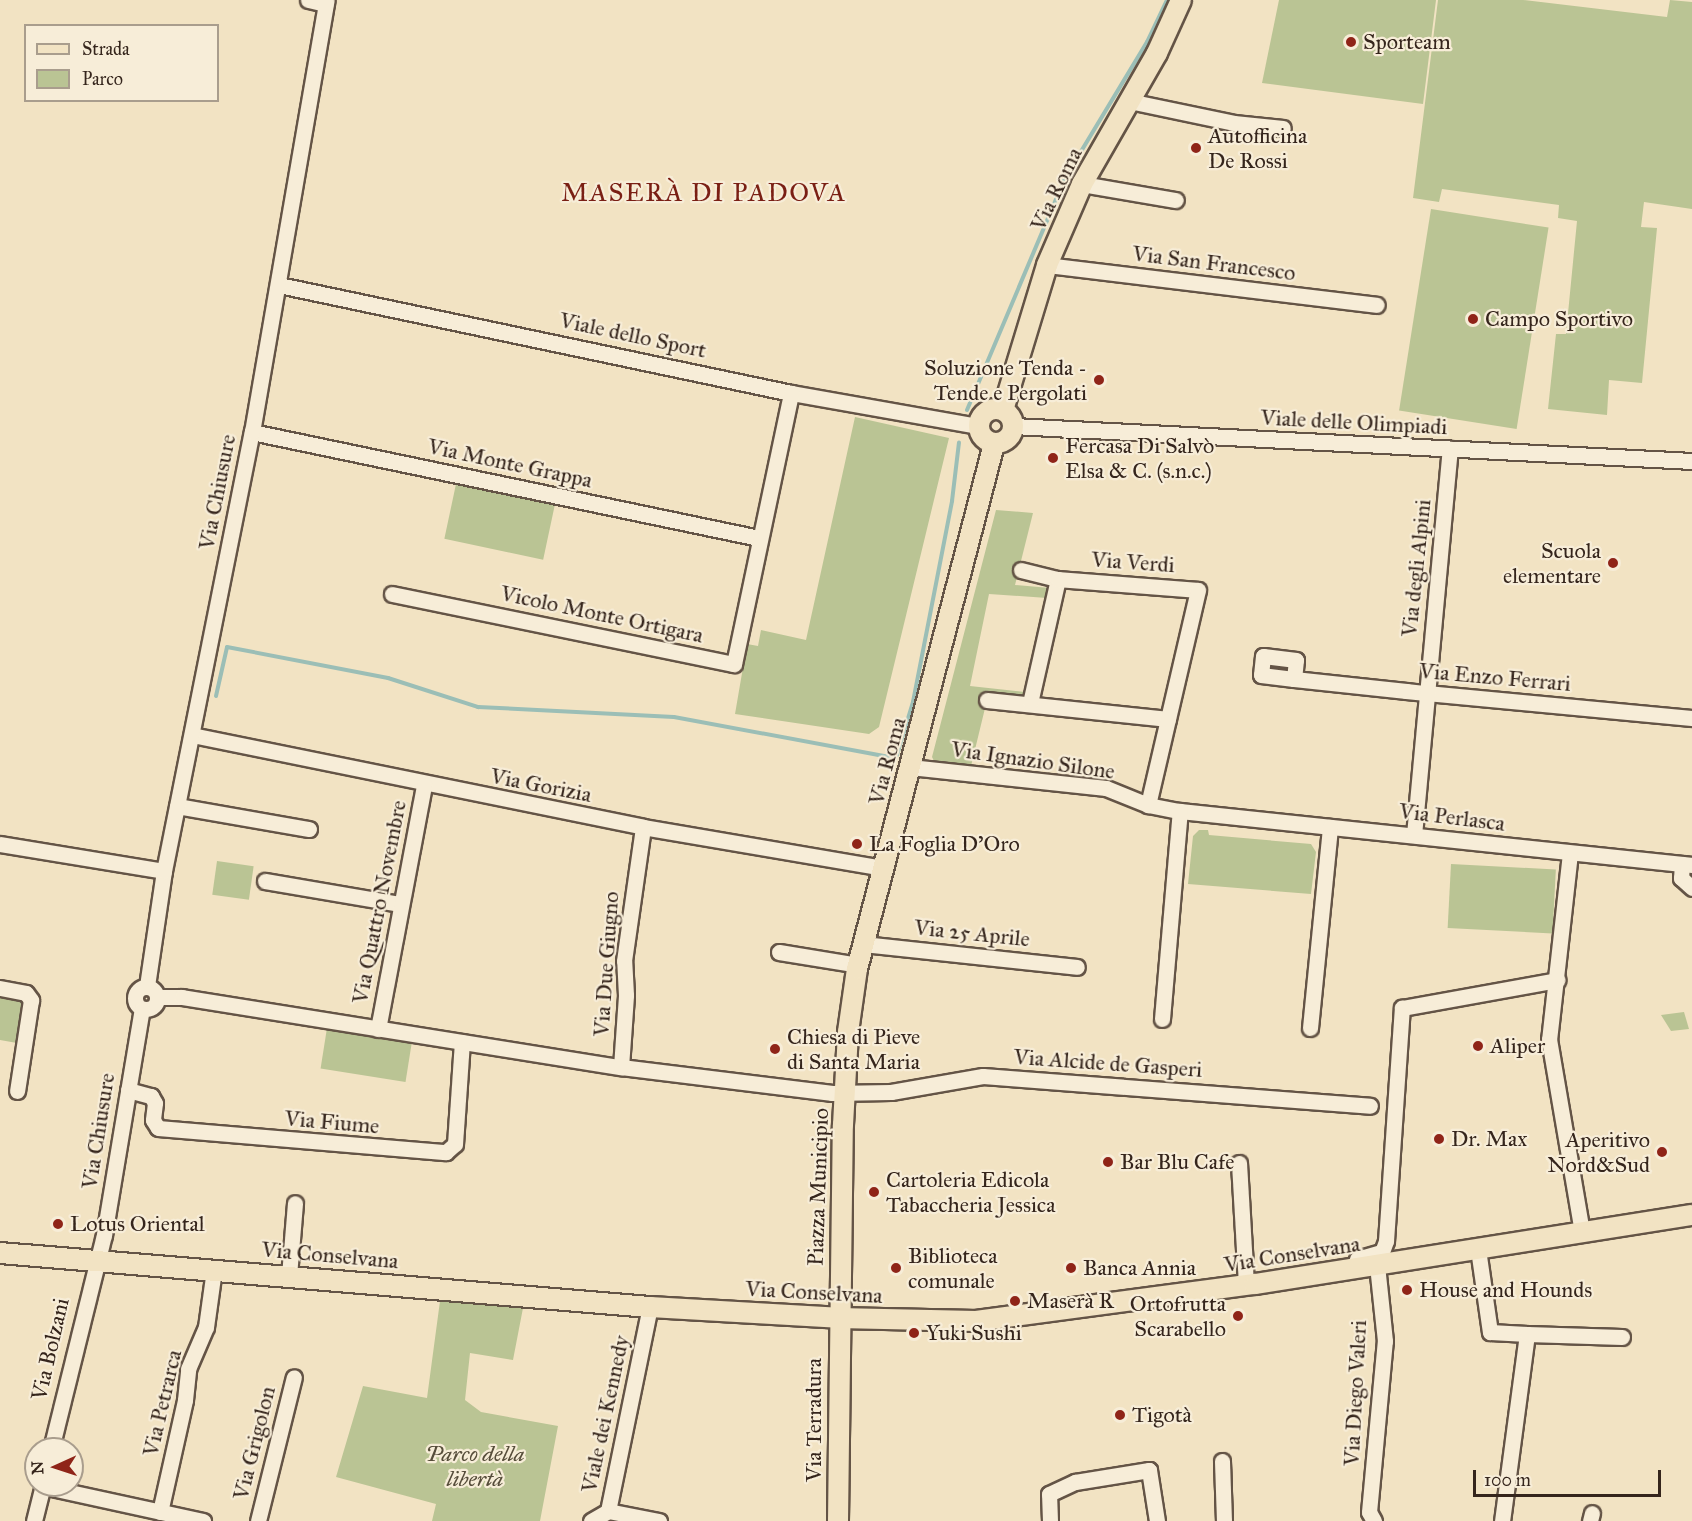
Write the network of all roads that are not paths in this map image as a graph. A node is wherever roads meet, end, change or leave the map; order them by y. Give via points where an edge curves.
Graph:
1 (308, 0) edge
2 (1181, 0) edge
3 (326, 2) edge
4 (1129, 101) junction
5 (1283, 128) dead end
6 (1082, 184) junction
7 (1176, 200) dead end
8 (1047, 265) junction
9 (279, 285) junction
10 (1377, 305) dead end
11 (791, 393) junction
12 (1008, 418) junction
13 (978, 426) junction
14 (252, 432) junction
15 (994, 444) junction
16 (1450, 449) junction
17 (1692, 462) edge
18 (759, 538) junction
19 (1020, 570) dead end
20 (1058, 579) junction
21 (392, 594) dead end
22 (1294, 679) dead end
23 (1426, 693) junction
24 (987, 700) dead end
25 (1030, 703) junction
26 (1692, 718) edge
27 (1168, 719) junction
28 (192, 735) junction
29 (910, 767) junction
30 (424, 785) junction
31 (1148, 805) junction
32 (177, 806) junction
33 (1180, 811) junction
34 (1330, 826) junction
35 (643, 828) junction
36 (309, 829) dead end
37 (1414, 835) junction
38 (0, 844) edge
39 (1570, 853) junction
40 (1687, 865) edge
41 (883, 868) junction
42 (164, 871) junction
43 (265, 881) dead end
44 (1692, 888) edge
45 (399, 904) junction
46 (863, 944) junction
47 (779, 952) dead end
48 (858, 965) junction
49 (1077, 967) dead end
50 (1557, 980) junction
51 (0, 988) edge
52 (152, 992) junction
53 (1162, 1019) dead end
54 (1310, 1028) dead end
55 (378, 1029) junction
56 (462, 1042) junction
57 (621, 1067) junction
58 (128, 1090) junction
59 (17, 1091) dead end
60 (844, 1093) junction
61 (1370, 1106) dead end
62 (1239, 1163) dead end
63 (295, 1203) dead end
64 (1692, 1215) edge
65 (1582, 1232) junction
66 (1478, 1249) junction
67 (0, 1253) edge
68 (97, 1260) junction
69 (1377, 1265) junction
70 (214, 1269) junction
71 (1338, 1271) junction
72 (289, 1276) junction
73 (1246, 1285) junction
74 (650, 1307) junction
75 (838, 1318) junction
76 (1527, 1334) junction
77 (1622, 1337) dead end
78 (294, 1377) dead end
79 (54, 1437) edge
80 (1221, 1461) dead end
81 (84, 1494) edge
82 (40, 1497) edge
83 (608, 1511) junction
84 (160, 1512) junction
85 (34, 1521) edge
86 (203, 1521) edge
87 (258, 1521) edge
88 (591, 1521) edge
89 (660, 1521) edge
90 (838, 1521) edge
91 (1050, 1521) edge
92 (1157, 1521) edge
93 (1224, 1521) edge
94 (1374, 1521) edge
95 (1502, 1521) edge

1 - 3 street, Via Chiusure
2 - 4 main road, Via Roma
3 - 9 street, Via Chiusure
4 - 5 street via 1234,123
4 - 6 main road, Via Roma
6 - 7 street
6 - 8 main road, Via Roma
8 - 10 street, Via San Francesco
8 - 12 main road, Via Roma
9 - 11 street, Viale dello Sport
9 - 14 street, Via Chiusure
11 - 13 street, Viale dello Sport
11 - 18 street
12 - 13 main road via 986,411
12 - 15 main road via 1005,441
12 - 16 street, Viale delle Olimpiadi
13 - 15 main road via 985,440
14 - 18 street, Via Monte Grappa
14 - 28 street, Via Chiusure
15 - 29 main road, Via Roma
16 - 17 street, Viale delle Olimpiadi
16 - 23 street, Via degli Alpini
18 - 21 street, Vicolo Monte Ortigara via 734,664
19 - 20 street
20 - 25 street, Via Verdi
20 - 27 street, Via Verdi via 1198,590
22 - 23 street, Via Enzo Ferrari
23 - 26 street, Via Enzo Ferrari
23 - 37 street, Via degli Alpini
24 - 25 street
25 - 27 street
27 - 31 street, Via Verdi
28 - 30 street, Via Gorizia
28 - 32 street, Via Chiusure
29 - 31 street, Via Ignazio Silone via 1106,788
29 - 41 main road, Via Roma
30 - 35 street, Via Gorizia
30 - 45 street, Via Quattro Novembre
31 - 33 street, Via Perlasca
32 - 36 street
32 - 42 street, Via Chiusure
33 - 34 street, Via Perlasca
33 - 53 street
34 - 37 street, Via Perlasca
34 - 54 street
35 - 41 street, Via Gorizia
35 - 57 street, Via Due Giugno via 624,961
37 - 39 street, Via Perlasca
38 - 42 street
39 - 40 street, Via Perlasca
39 - 50 street
40 - 44 street via 1681,878
41 - 46 main road, Via Roma
42 - 52 street, Via Chiusure
43 - 45 street
45 - 55 street, Via Quattro Novembre
46 - 48 main road, Via Roma
46 - 49 street, Via 25 Aprile
47 - 48 street
48 - 60 main road, Via Roma
50 - 65 street via 1549,1039
50 - 71 street via 1402,1008 1384,1248 1376,1255 1348,1260
51 - 59 street via 27,993 31,1000
52 - 55 street
52 - 58 street, Via Chiusure via 135,993 135,1001 142,1009
55 - 56 street
56 - 57 street
56 - 58 street, Via Fiume via 455,1144 446,1152 158,1128 153,1120 155,1102 151,1096
57 - 60 street
58 - 68 street, Via Chiusure
60 - 61 street, Via Alcide de Gasperi via 913,1089 983,1076
60 - 75 main road, Piazza Municipio
62 - 73 street
63 - 72 street
64 - 65 main road, Via Conselvana
65 - 66 main road, Via Conselvana
66 - 69 main road, Via Conselvana
66 - 76 street via 1490,1332
67 - 68 main road, Via Conselvana
68 - 70 main road, Via Conselvana
68 - 79 street, Via Bolzani
69 - 71 main road, Via Conselvana
69 - 94 street, Via Diego Valeri via 1385,1341 1369,1512
70 - 72 main road, Via Conselvana
70 - 84 street, Via Petrarca via 206,1327 188,1369 185,1400
71 - 73 main road, Via Conselvana
72 - 74 main road, Via Conselvana
73 - 75 main road, Via Conselvana via 1006,1320
74 - 75 main road, Via Conselvana
74 - 83 street, Viale dei Kennedy
75 - 90 main road, Via Terradura
76 - 77 street
76 - 95 street
78 - 87 street, Via Grigolon
80 - 93 street
81 - 84 street
82 - 85 street
83 - 88 street, Viale dei Kennedy
83 - 89 street
84 - 86 street
91 - 92 street via 1050,1494 1075,1482 1149,1470

